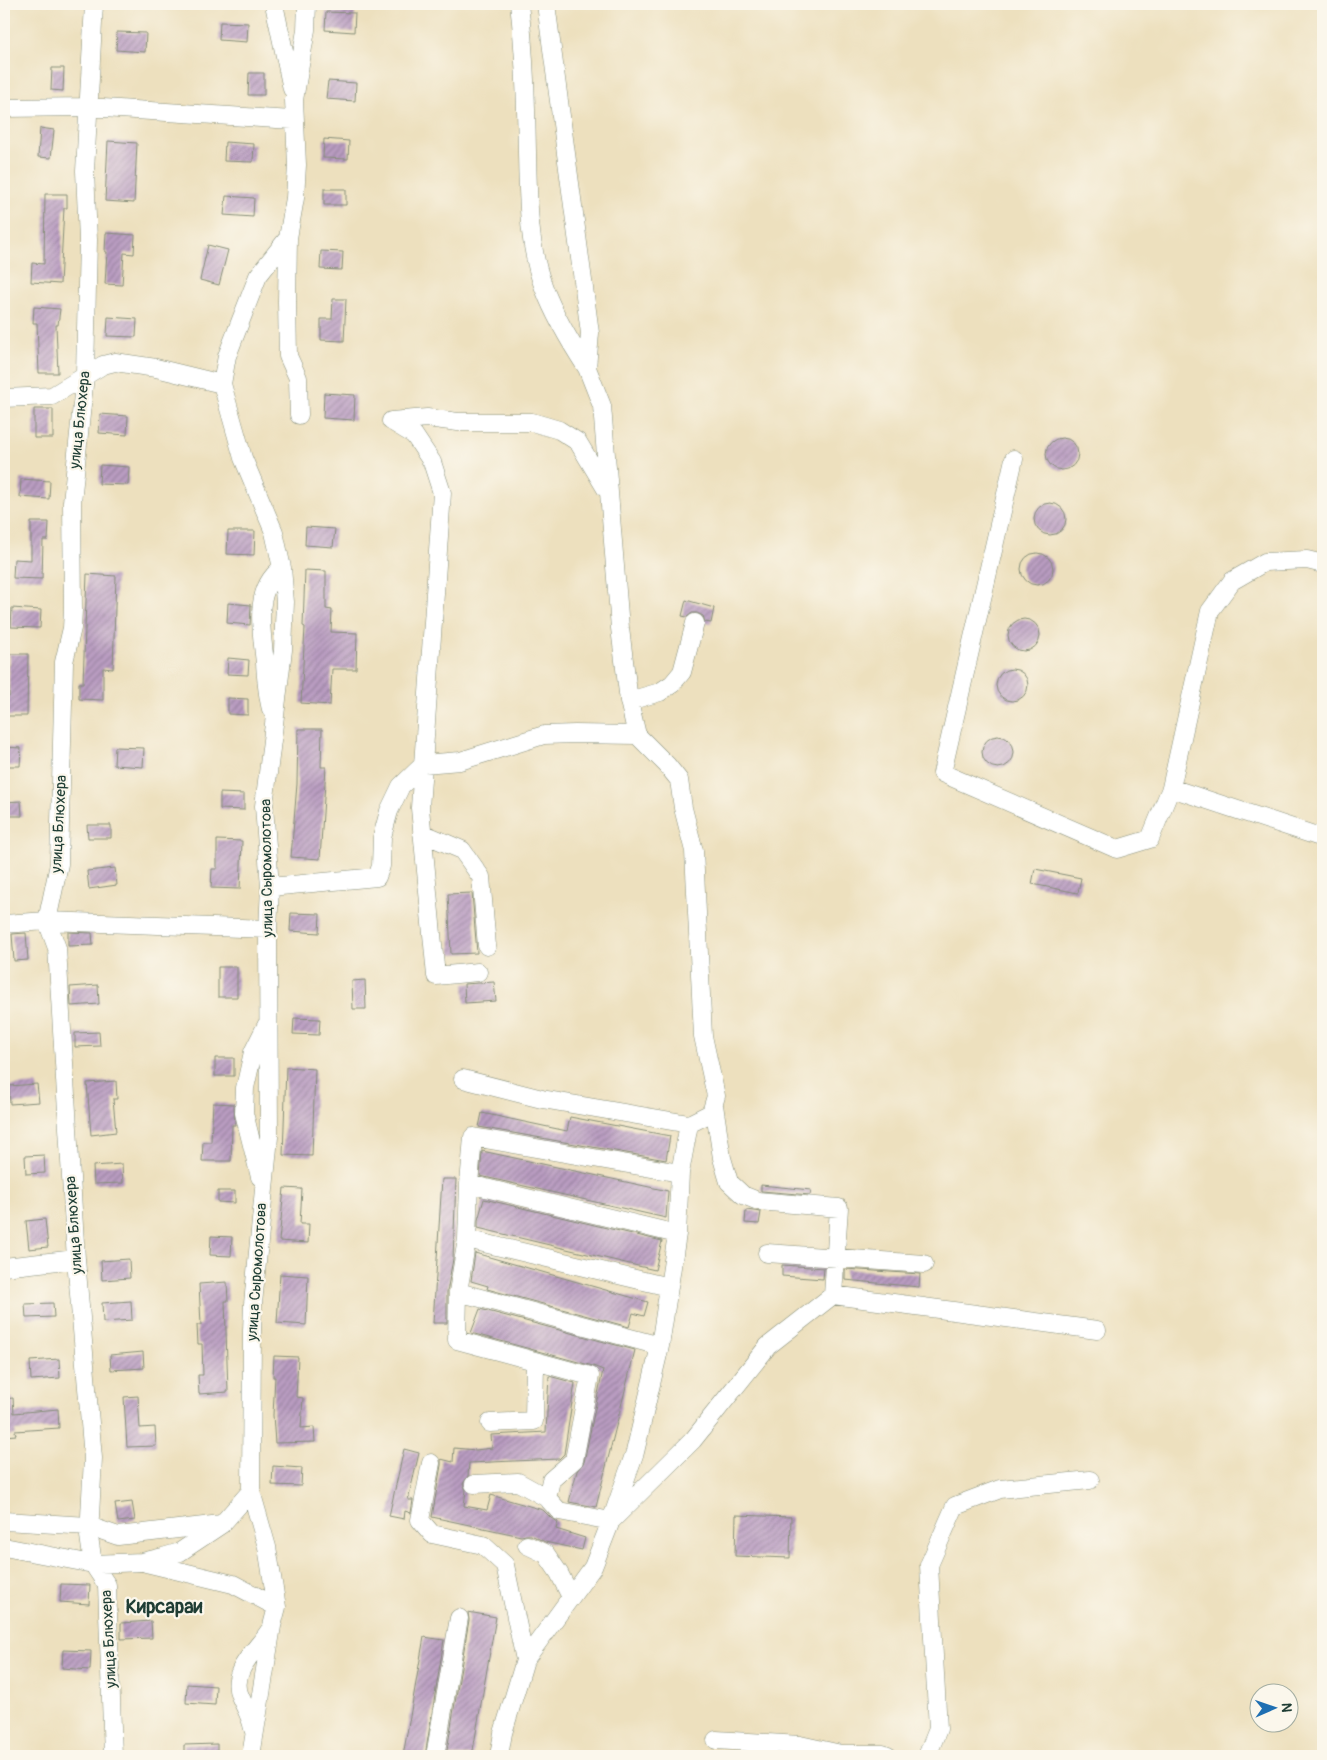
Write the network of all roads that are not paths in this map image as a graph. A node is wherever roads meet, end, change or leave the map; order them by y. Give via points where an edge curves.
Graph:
1 (94, 4) edge
2 (274, 4) edge
3 (307, 4) edge
4 (519, 4) edge
5 (546, 4) edge
6 (294, 100) junction
7 (87, 107) junction
8 (4, 108) edge
9 (294, 120) junction
10 (288, 238) junction
11 (587, 368) junction
12 (85, 375) junction
13 (222, 384) junction
14 (4, 398) edge
15 (299, 415) dead end
16 (1014, 459) dead end
17 (608, 493) junction
18 (1323, 564) edge
19 (282, 568) junction
20 (695, 623) dead end
21 (629, 701) junction
22 (274, 727) junction
23 (637, 735) junction
24 (424, 764) junction
25 (1171, 788) junction
26 (422, 833) junction
27 (1323, 838) edge
28 (270, 887) junction
29 (47, 921) junction
30 (4, 924) edge
31 (268, 929) junction
32 (487, 946) dead end
33 (478, 972) dead end
34 (269, 1020) junction
35 (463, 1079) dead end
36 (714, 1105) junction
37 (689, 1124) junction
38 (680, 1174) junction
39 (469, 1184) junction
40 (264, 1190) junction
41 (677, 1234) junction
42 (467, 1239) junction
43 (767, 1254) dead end
44 (836, 1258) junction
45 (76, 1259) junction
46 (924, 1264) dead end
47 (4, 1267) edge
48 (669, 1287) junction
49 (458, 1292) junction
50 (833, 1295) junction
51 (1097, 1330) dead end
52 (660, 1346) junction
53 (535, 1361) junction
54 (490, 1423) dead end
55 (432, 1464) dead end
56 (1090, 1480) dead end
57 (474, 1484) dead end
58 (251, 1491) junction
59 (547, 1498) junction
60 (4, 1521) edge
61 (612, 1521) junction
62 (222, 1524) junction
63 (89, 1526) junction
64 (527, 1545) dead end
65 (4, 1547) edge
66 (142, 1562) junction
67 (93, 1564) junction
68 (571, 1597) junction
69 (277, 1607) junction
70 (458, 1618) dead end
71 (272, 1626) junction
72 (524, 1660) junction
73 (254, 1734) junction
74 (716, 1740) dead end
75 (113, 1756) edge
76 (251, 1756) edge
77 (435, 1756) edge
78 (499, 1756) edge
79 (888, 1756) edge
80 (927, 1756) edge

1 - 7 street, улица Блюхера
2 - 6 street
3 - 6 street, улица Сыромолотова
4 - 11 street via 534,247 550,302
5 - 11 street via 590,333
6 - 9 street, улица Сыромолотова
7 - 8 street
7 - 9 street
7 - 12 street, улица Блюхера
9 - 10 street, улица Сыромолотова via 297,165
10 - 13 street, улица Сыромолотова via 258,276 226,356
10 - 15 street via 288,356 298,378
11 - 17 street via 602,406
12 - 13 street via 115,362
12 - 14 street via 52,396
12 - 29 street, улица Блюхера via 72,502 73,610 64,662 59,864
13 - 19 street, улица Сыромолотова via 243,458 274,532
16 - 25 street via 942,773 1117,849 1150,839
17 - 21 street
17 - 24 street via 578,442 559,430 532,422 458,422 427,418 391,421 414,435 432,462 442,493
18 - 25 street via 1307,560 1265,562 1232,581 1210,611
19 - 22 street, улица Сыромолотова via 285,626
19 - 22 street via 268,585 260,618
20 - 21 street via 682,672 672,684 660,692
21 - 23 street
22 - 28 street, улица Сыромолотова via 264,806
23 - 24 street via 544,735 460,761
23 - 36 street via 679,780 694,851 703,1036 716,1096
24 - 26 street via 420,808
24 - 28 street via 401,786 389,811 377,877
25 - 27 street
26 - 32 street via 462,850 481,877
26 - 33 street via 436,976
28 - 31 street, улица Сыромолотова
29 - 30 street
29 - 31 street
29 - 45 street, улица Блюхера via 58,948
31 - 34 street, улица Сыромолотова
34 - 40 street, улица Сыромолотова via 269,1137
34 - 40 street via 253,1052 244,1113
35 - 37 street via 542,1099
36 - 37 street via 711,1113
36 - 44 street via 729,1182 743,1195 758,1201 839,1208
37 - 38 street
38 - 39 street via 473,1137
38 - 41 street
39 - 41 street
39 - 42 street
40 - 58 street, улица Сыромолотова via 252,1304
41 - 48 street
42 - 48 street
42 - 49 street
43 - 44 street
44 - 46 street
44 - 50 street
45 - 47 street
45 - 63 street, улица Блюхера via 93,1458
48 - 52 street
49 - 52 street
49 - 53 street via 457,1340
50 - 51 street
50 - 61 street via 768,1346 693,1440
52 - 61 street via 634,1452
53 - 54 street via 534,1421
53 - 59 street via 590,1376 574,1460 551,1480
55 - 72 street via 420,1520 432,1534 483,1545 505,1565
56 - 80 street via 1000,1489 955,1506 929,1565 938,1730
57 - 59 street via 518,1482
58 - 62 street
58 - 69 street, улица Сыромолотова via 267,1547
59 - 61 street via 559,1511
60 - 63 street
61 - 68 street via 593,1567
62 - 63 street via 118,1536
62 - 66 street via 180,1552
63 - 67 street, улица Блюхера
64 - 68 street via 546,1554
65 - 67 street
66 - 67 street
66 - 69 street via 233,1584
67 - 75 street, улица Блюхера via 107,1585
68 - 72 street
69 - 71 street, улица Сыромолотова
70 - 77 street
71 - 73 street, улица Сыромолотова
71 - 73 street via 239,1671 237,1680 239,1695 252,1719
72 - 78 street
73 - 76 street, улица Сыромолотова
74 - 79 street via 800,1745 841,1754

